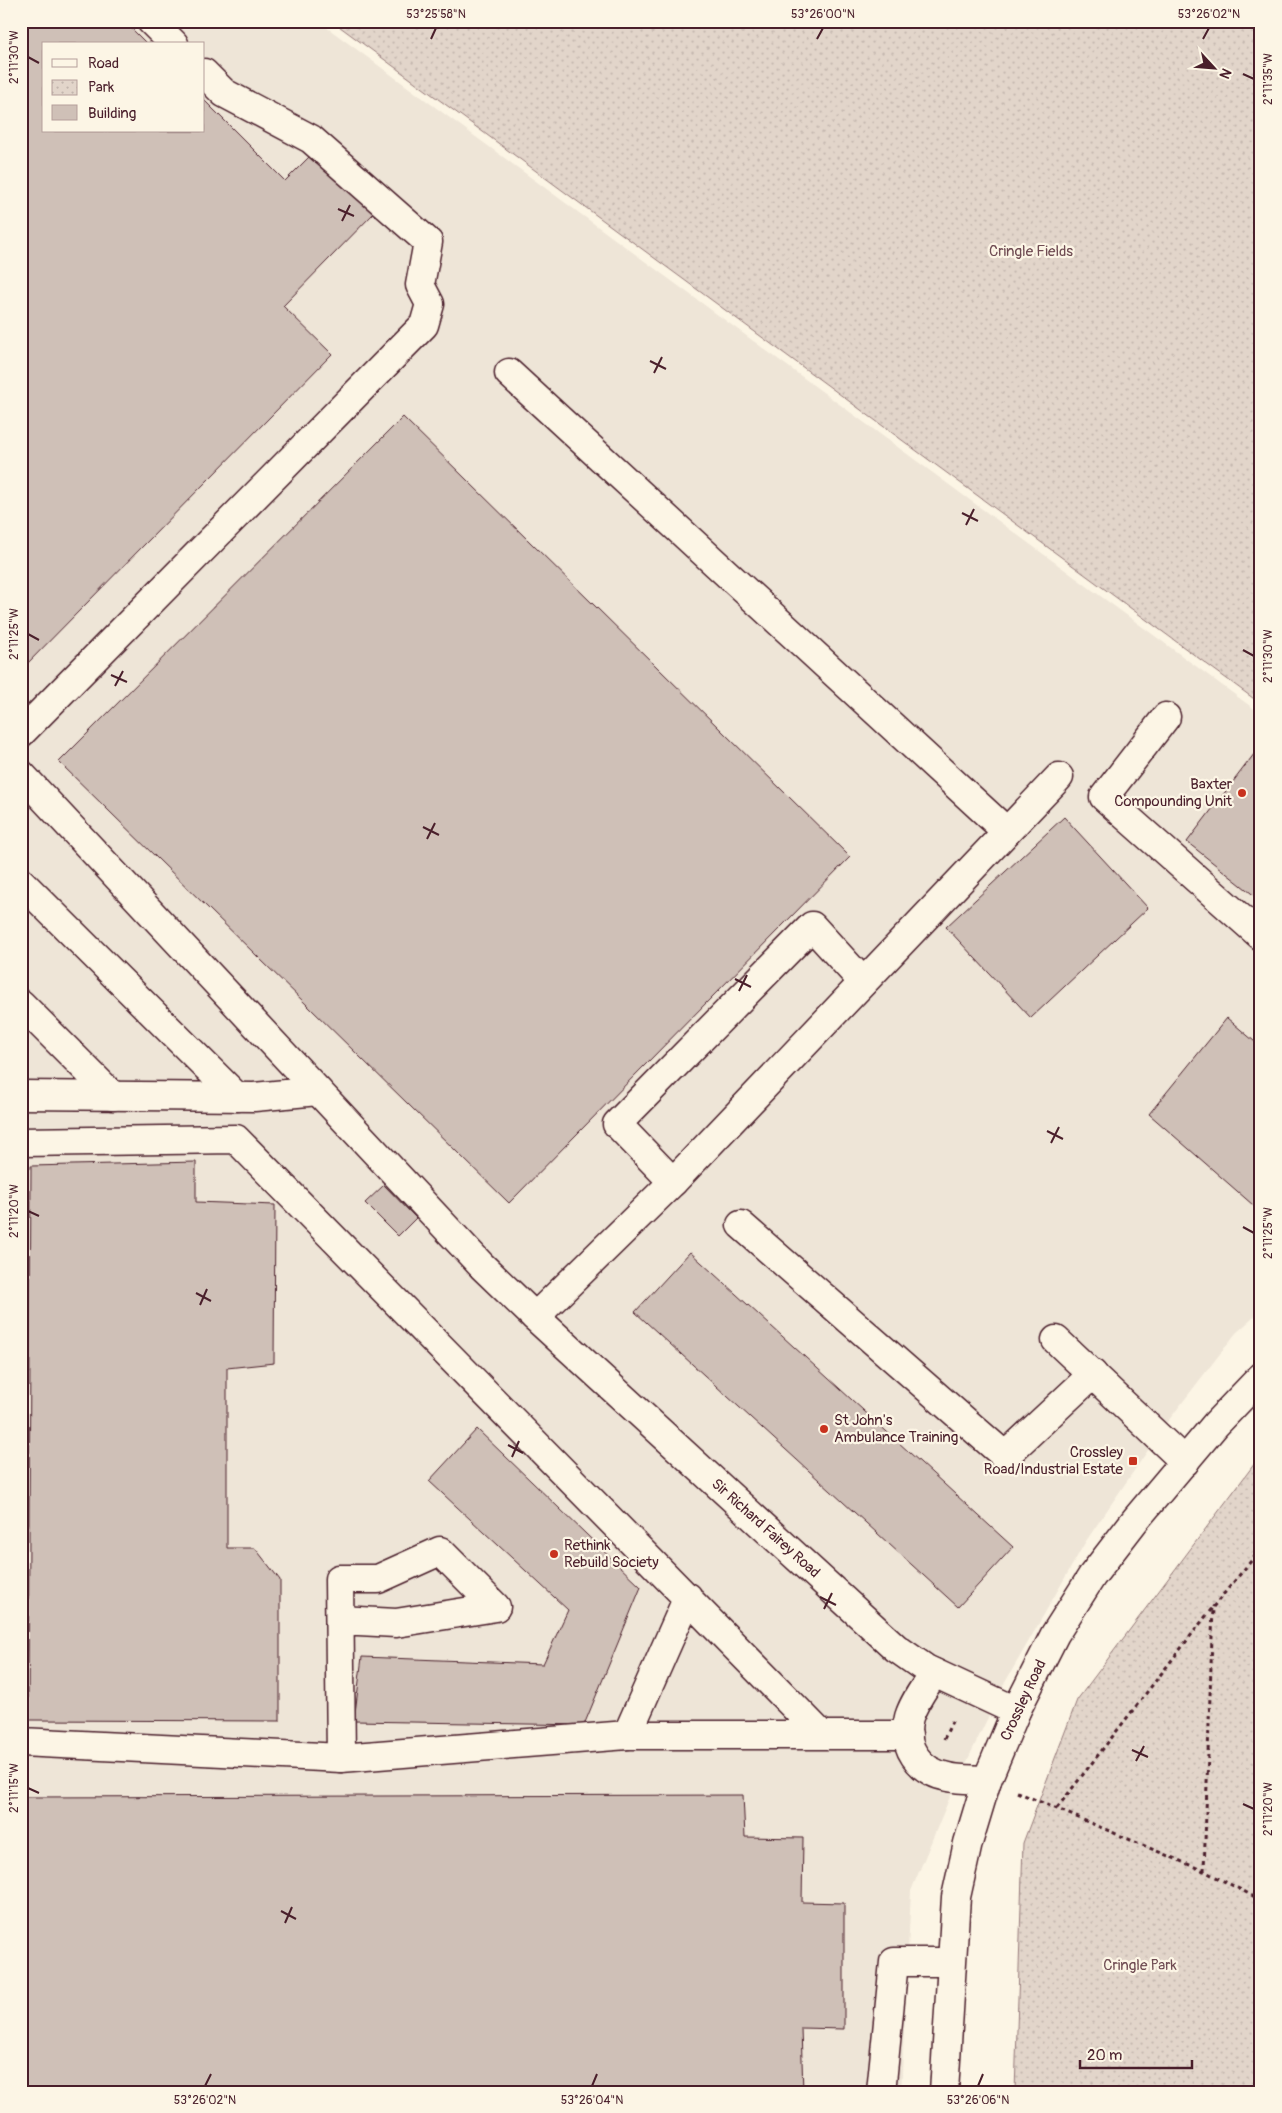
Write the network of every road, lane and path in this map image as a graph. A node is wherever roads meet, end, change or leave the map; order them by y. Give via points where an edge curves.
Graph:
1 (151, 21) edge
2 (172, 42) edge
3 (205, 74) edge
4 (509, 373) dead end
5 (1166, 717) dead end
6 (21, 734) edge
7 (21, 774) edge
8 (1059, 777) dead end
9 (1006, 831) junction
10 (21, 882) edge
11 (1261, 936) edge
12 (863, 982) junction
13 (21, 1004) edge
14 (318, 1091) junction
15 (21, 1096) edge
16 (113, 1096) junction
17 (237, 1097) junction
18 (21, 1142) edge
19 (673, 1182) junction
20 (741, 1225) dead end
21 (535, 1318) junction
22 (1056, 1340) dead end
23 (1093, 1374) junction
24 (1261, 1377) edge
25 (1185, 1462) junction
26 (1261, 1549) edge
27 (688, 1597) junction
28 (1213, 1607) junction
29 (340, 1620) junction
30 (934, 1673) junction
31 (1016, 1710) junction
32 (953, 1719) dead end
33 (821, 1734) junction
34 (908, 1735) junction
35 (627, 1736) junction
36 (21, 1742) edge
37 (942, 1743) dead end
38 (341, 1758) junction
39 (987, 1780) junction
40 (1057, 1808) junction
41 (1204, 1871) junction
42 (1261, 1900) edge
43 (951, 1962) junction
44 (881, 2092) edge
45 (944, 2092) edge

1 - 2 street
3 - 6 street via 224,93 311,139 428,242 420,286 430,304 424,325
4 - 9 street
5 - 11 street via 1104,797
7 - 14 street, Sir Richard Fairey Road
8 - 9 street
9 - 12 street
10 - 17 street
12 - 19 street
12 - 19 street via 812,926 617,1124
13 - 16 street
14 - 17 street
14 - 21 street, Sir Richard Fairey Road
15 - 16 street
16 - 17 street
18 - 27 street via 236,1139
19 - 21 street
20 - 23 street via 1005,1456
21 - 30 street, Sir Richard Fairey Road via 896,1648
22 - 23 street
23 - 25 street
24 - 25 street, Crossley Road
25 - 31 street, Crossley Road via 1092,1576 1055,1634
26 - 28 path
27 - 33 street
27 - 35 street
28 - 40 path
28 - 41 path
29 - 29 street via 340,1579 378,1579 440,1551 496,1607 396,1623
29 - 38 street
30 - 31 street, Sir Richard Fairey Road
30 - 34 street via 915,1702 909,1718
31 - 39 street, Crossley Road
32 - 37 path
33 - 34 street
33 - 35 street
34 - 39 street via 913,1758 929,1770 947,1778
35 - 38 street
36 - 38 street
39 - 40 path
39 - 43 street, Crossley Road via 956,1897
40 - 41 path
41 - 42 path
43 - 44 street via 894,1962
43 - 45 street, Crossley Road

